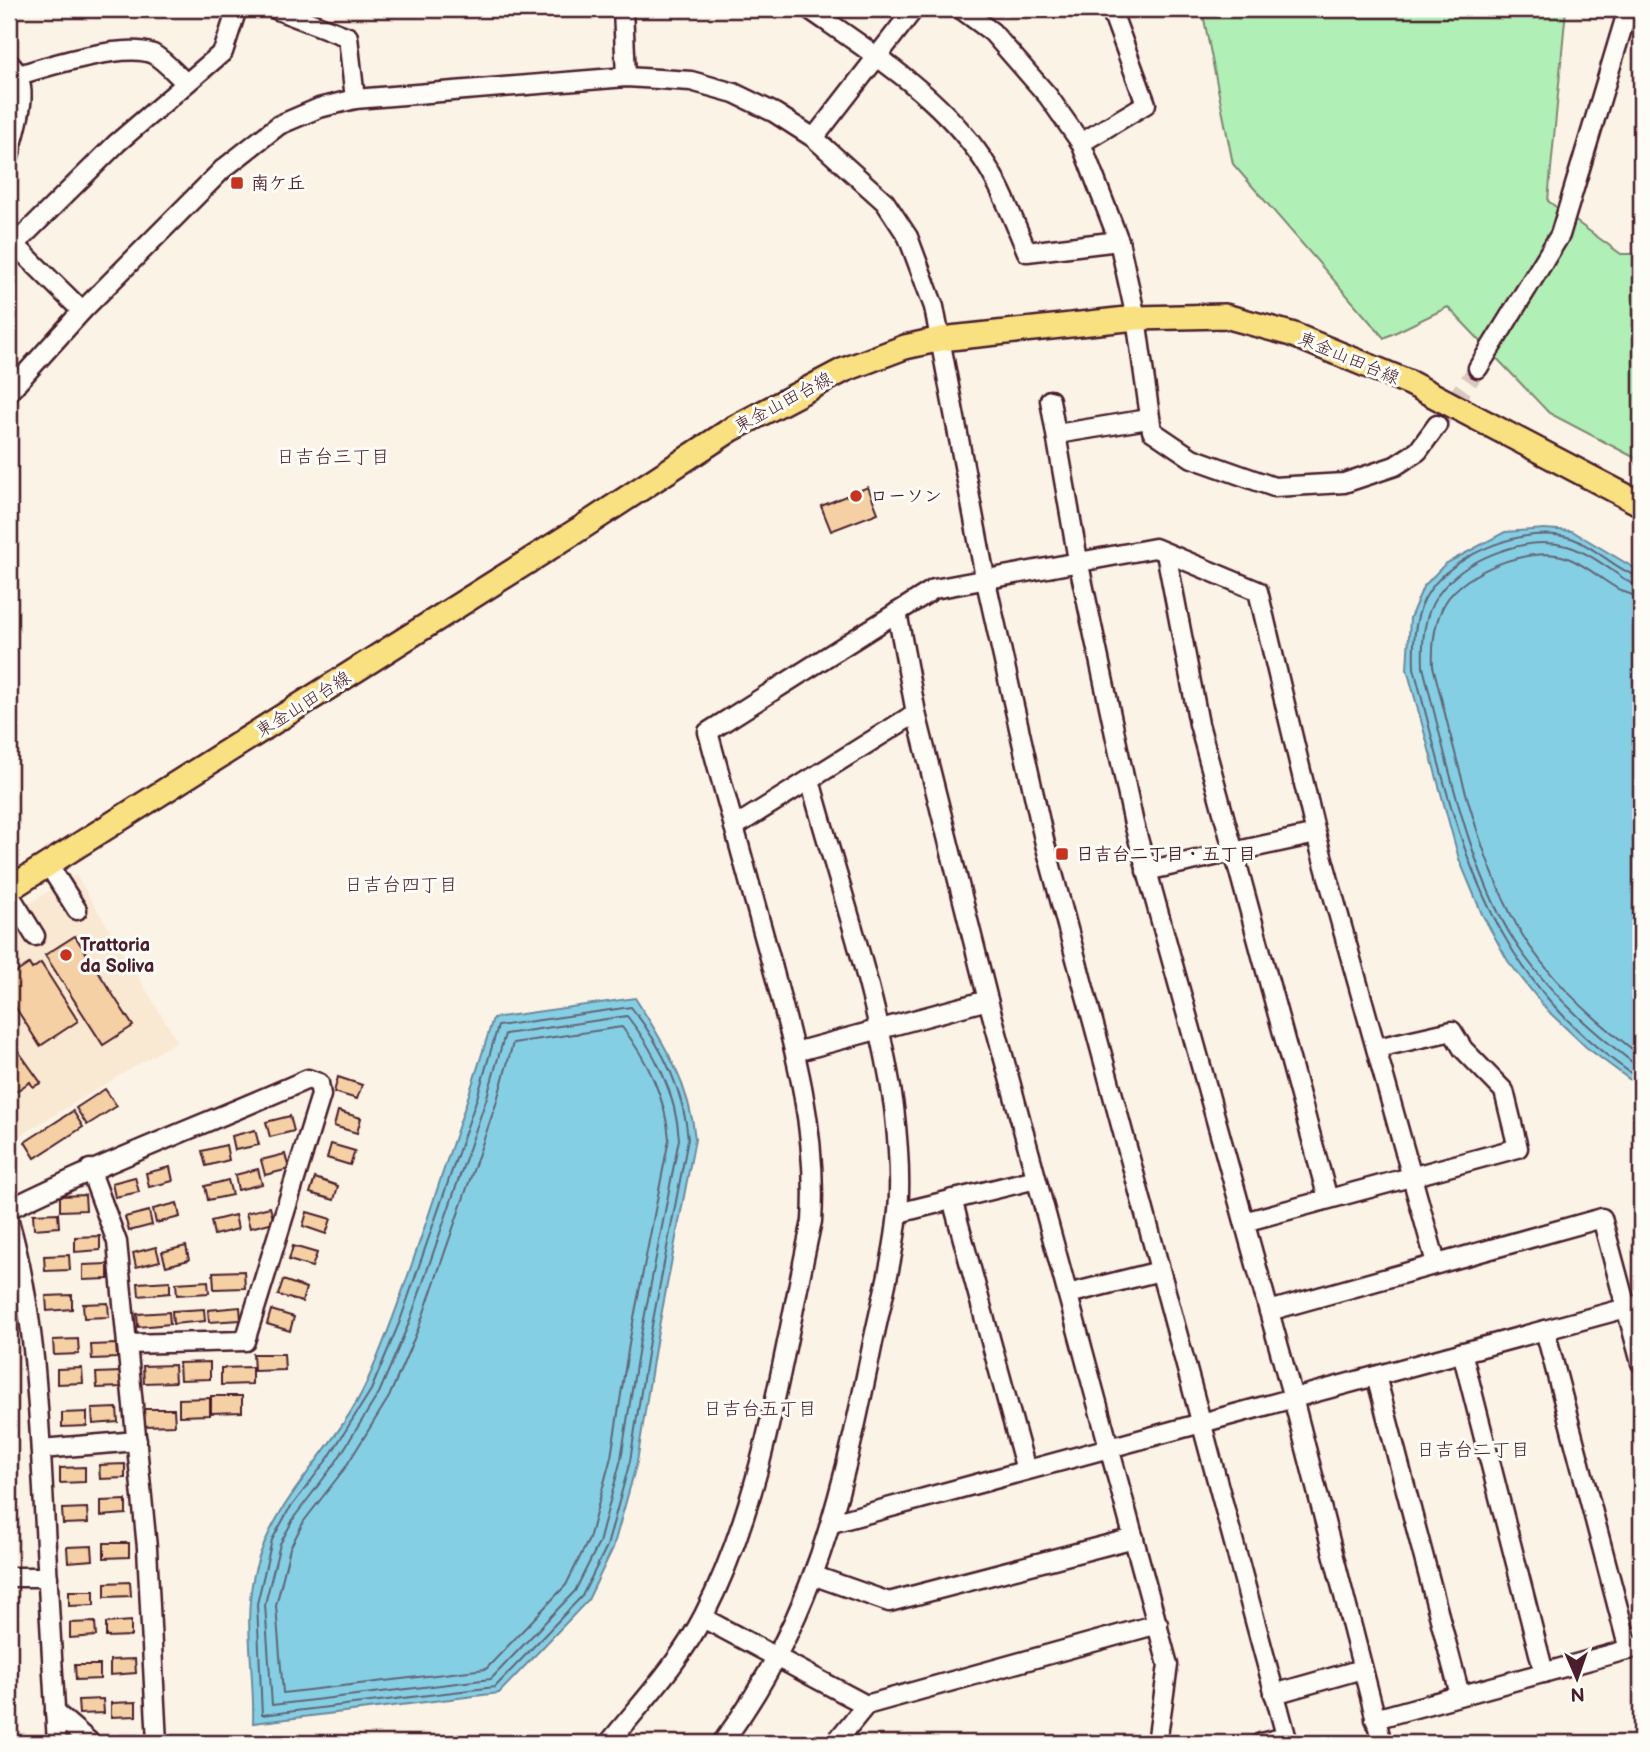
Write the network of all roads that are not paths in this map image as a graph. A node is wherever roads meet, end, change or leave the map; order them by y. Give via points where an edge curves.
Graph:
1 (237, 9) edge
2 (275, 9) edge
3 (623, 9) edge
4 (809, 9) edge
5 (914, 9) edge
6 (961, 9) edge
7 (1111, 9) edge
8 (1628, 9) edge
9 (878, 57) junction
10 (14, 69) edge
11 (626, 77) junction
12 (186, 83) junction
13 (355, 99) junction
14 (814, 138) junction
15 (1081, 143) junction
16 (9, 157) edge
17 (1119, 241) junction
18 (10, 244) edge
19 (82, 311) junction
20 (1136, 318) junction
21 (941, 339) junction
22 (1478, 368) tunnel mouth
23 (9, 392) edge
24 (1049, 400) dead end
25 (1148, 419) junction
26 (1437, 425) tunnel mouth
27 (1057, 434) junction
28 (1641, 504) edge
29 (1166, 553) junction
30 (1078, 560) junction
31 (985, 577) junction
32 (897, 612) junction
33 (916, 713) junction
34 (810, 780) junction
35 (734, 827) junction
36 (1317, 834) junction
37 (1233, 854) junction
38 (48, 864) junction
39 (1146, 871) junction
40 (9, 891) edge
41 (77, 910) dead end
42 (35, 936) dead end
43 (988, 1000) junction
44 (878, 1028) junction
45 (1377, 1048) junction
46 (795, 1052) junction
47 (90, 1169) junction
48 (1412, 1176) junction
49 (1036, 1178) junction
50 (952, 1199) junction
51 (1328, 1199) junction
52 (9, 1209) edge
53 (898, 1213) junction
54 (9, 1221) edge
55 (1244, 1222) junction
56 (1436, 1263) junction
57 (1160, 1271) junction
58 (1068, 1293) junction
59 (1634, 1306) edge
60 (1269, 1311) junction
61 (1545, 1330) junction
62 (127, 1344) junction
63 (1462, 1352) junction
64 (1641, 1363) edge
65 (1376, 1376) junction
66 (1293, 1398) junction
67 (1201, 1423) junction
68 (136, 1441) junction
69 (1110, 1447) junction
70 (41, 1449) junction
71 (1026, 1470) junction
72 (832, 1523) junction
73 (1134, 1538) junction
74 (815, 1576) junction
75 (9, 1577) edge
76 (48, 1577) junction
77 (703, 1618) junction
78 (1158, 1624) junction
79 (1635, 1648) edge
80 (777, 1657) junction
81 (1362, 1669) junction
82 (1544, 1673) junction
83 (1274, 1694) junction
84 (1460, 1695) junction
85 (866, 1705) junction
86 (55, 1712) junction
87 (1375, 1719) junction
88 (1287, 1740) edge
89 (57, 1743) edge
90 (91, 1743) edge
91 (157, 1743) edge
92 (609, 1743) edge
93 (722, 1743) edge
94 (835, 1743) edge
95 (1157, 1743) edge
96 (1261, 1743) edge
97 (1382, 1743) edge

1 - 12 street via 223,52
2 - 13 street via 348,37
3 - 11 street
4 - 9 street
5 - 9 street
6 - 15 street via 992,32 1048,96
7 - 15 street via 1146,104
8 - 22 street via 1560,235
9 - 14 street
9 - 17 street via 934,101 977,151 1005,196 1027,252
10 - 12 street via 129,50 153,54
10 - 16 street via 23,91
11 - 13 street
11 - 14 street via 691,80 734,93
12 - 18 street
13 - 19 street via 279,125 253,145 223,169
14 - 21 street via 885,202 908,237
15 - 17 street
17 - 20 street
18 - 19 street
19 - 23 street
20 - 21 main road, 東金山田台線
20 - 25 street
20 - 28 main road, 東金山田台線 via 1225,316 1291,334 1410,383
21 - 31 street
21 - 38 main road, 東金山田台線 via 844,370 732,429
24 - 27 street
25 - 26 street via 1152,431 1192,458 1274,487 1344,483 1395,466 1418,450
25 - 27 street
27 - 30 street
29 - 30 street via 1155,548
29 - 36 street via 1258,592
29 - 37 street via 1199,724
30 - 31 street
30 - 39 street
31 - 32 street via 934,589
31 - 57 street via 1045,844
32 - 33 street
32 - 35 street via 708,732
33 - 34 street
33 - 43 street
34 - 35 street
34 - 44 street
35 - 46 street
36 - 37 street
36 - 45 street
37 - 39 street
37 - 51 street
38 - 40 main road, 東金山田台線
38 - 41 street
39 - 55 street
40 - 42 street
43 - 44 street
43 - 49 street
44 - 46 street
44 - 53 street via 894,1108
45 - 48 street
45 - 48 street via 1451,1031 1504,1091 1518,1148
46 - 77 street via 811,1130 811,1221 747,1512
47 - 52 street
47 - 62 street via 117,1242
47 - 62 street via 309,1079 319,1083 321,1095 244,1340
48 - 51 street
48 - 56 street
49 - 50 street
49 - 58 street
50 - 53 street
50 - 71 street
51 - 55 street
53 - 72 street
54 - 70 street via 22,1266
55 - 60 street
56 - 59 street via 1602,1219
56 - 60 street
57 - 58 street
57 - 67 street
58 - 69 street
59 - 61 street
59 - 64 street
60 - 66 street
61 - 63 street
61 - 79 street
62 - 68 street
63 - 65 street
63 - 82 street
65 - 66 street
65 - 84 street
66 - 67 street
66 - 81 street
67 - 69 street
67 - 83 street
68 - 70 street
68 - 91 street via 147,1548
69 - 71 street
69 - 73 street
70 - 76 street
71 - 72 street
72 - 74 street
73 - 74 street via 889,1602
73 - 78 street
74 - 80 street
75 - 76 street
76 - 86 street
77 - 80 street
77 - 92 street
78 - 85 street
78 - 95 street via 1168,1665
79 - 82 street
80 - 85 street
80 - 93 street
81 - 83 street
81 - 87 street
82 - 84 street
83 - 88 street
84 - 87 street
85 - 94 street
86 - 89 street
86 - 90 street
87 - 97 street
88 - 96 street

